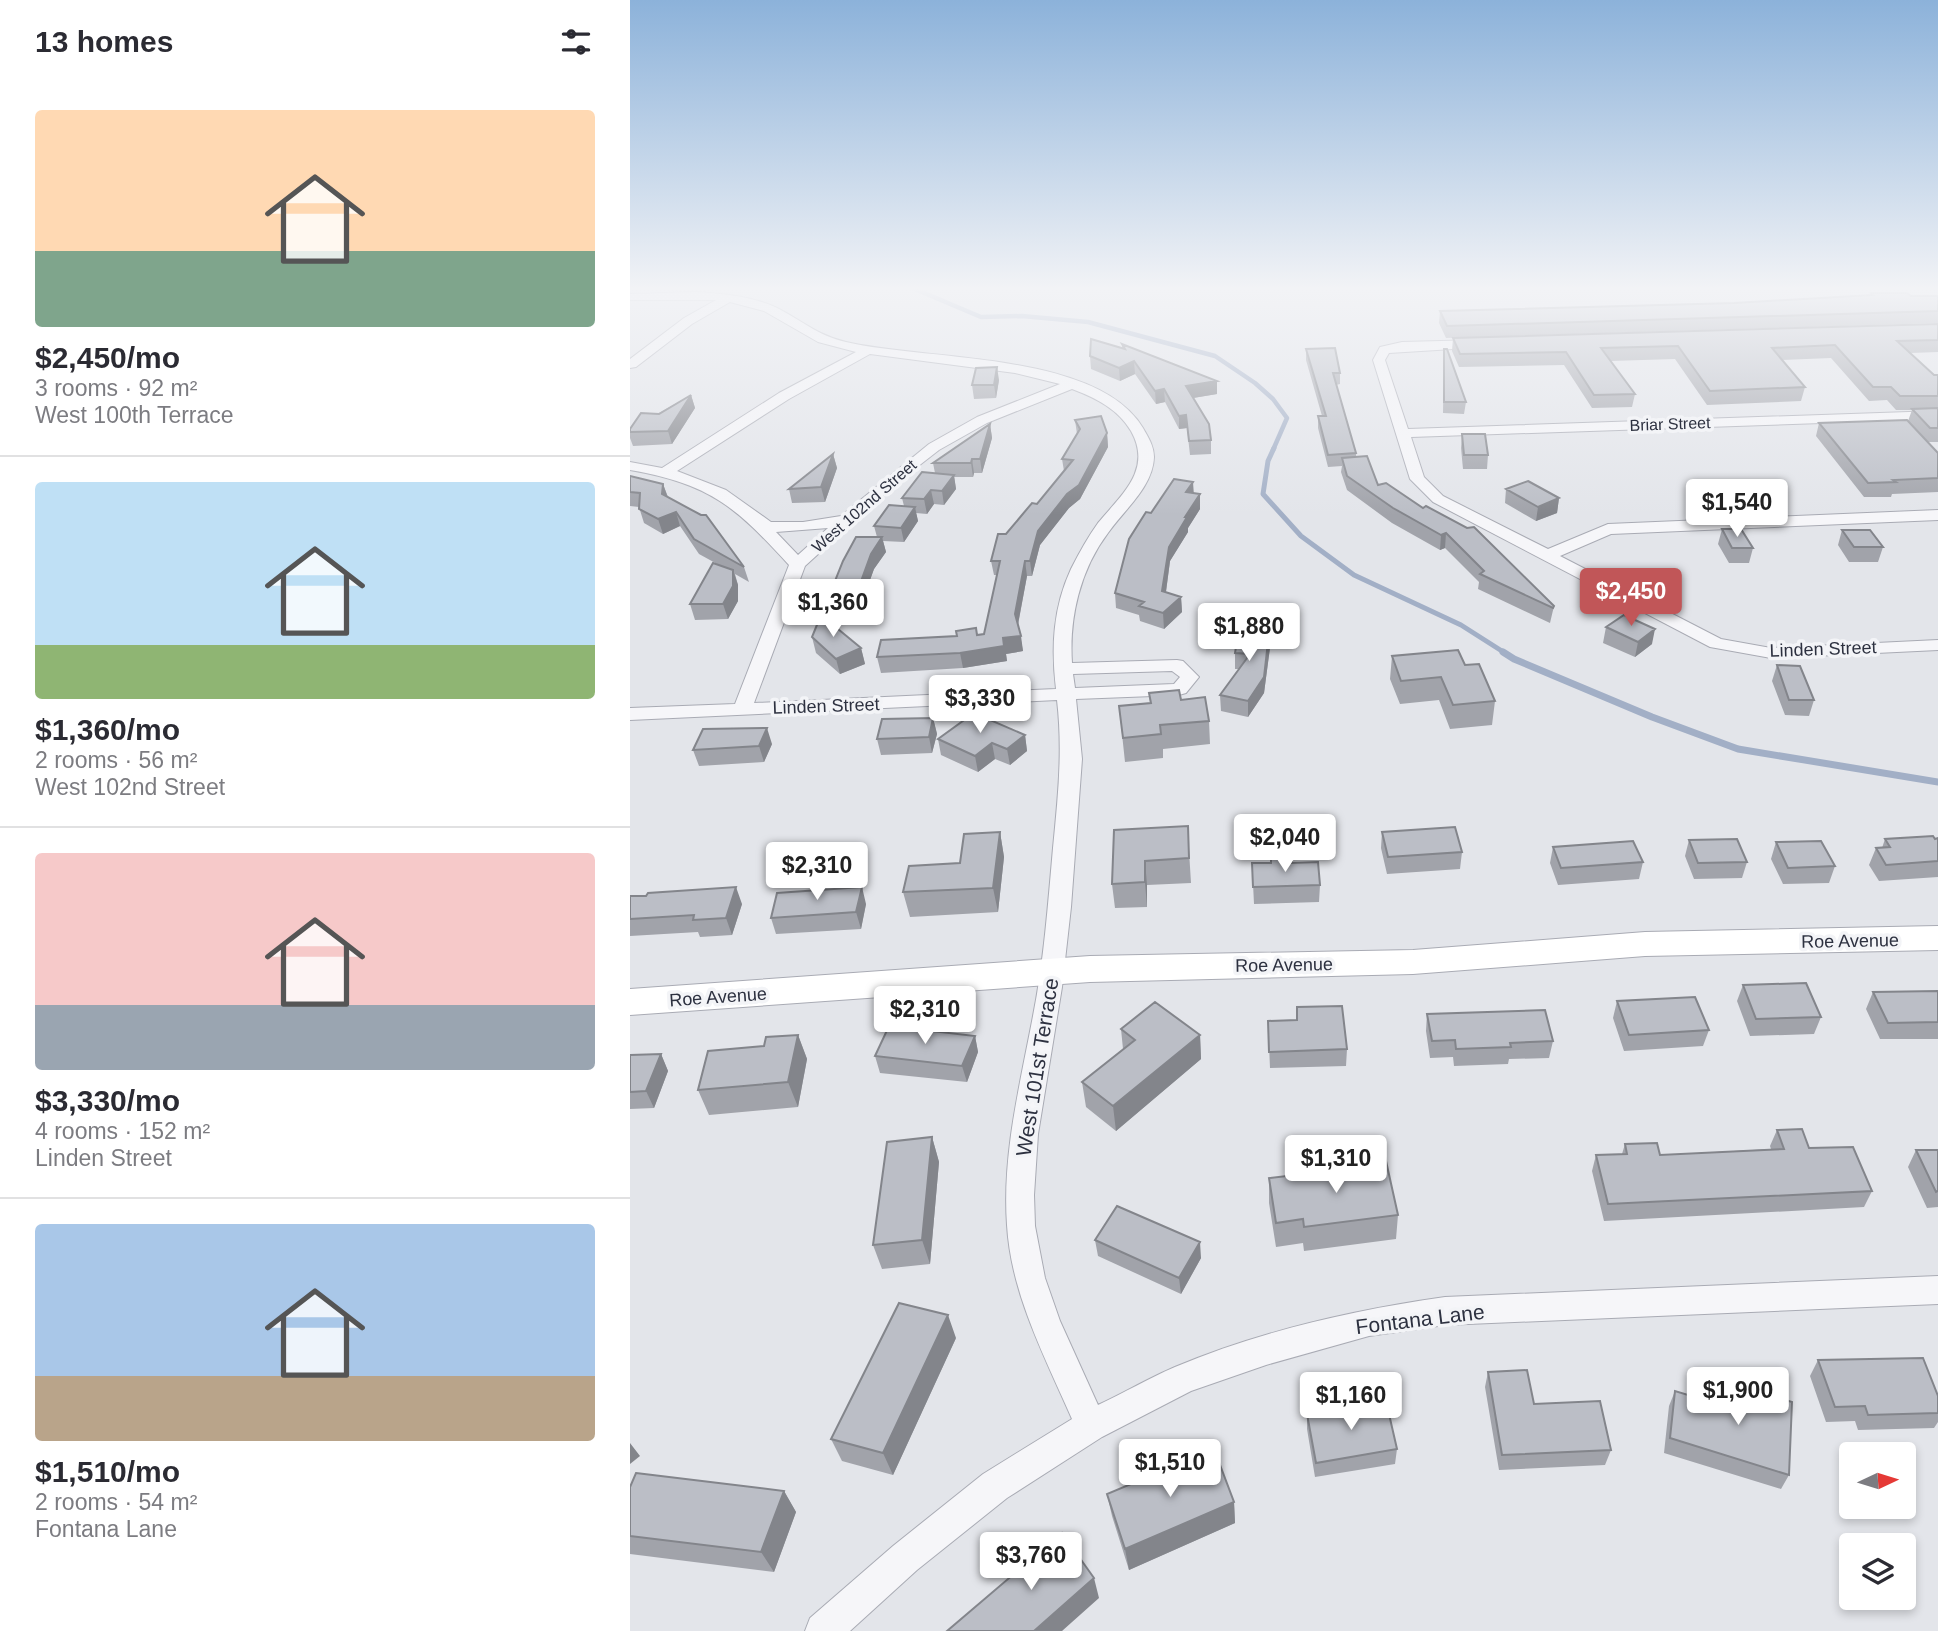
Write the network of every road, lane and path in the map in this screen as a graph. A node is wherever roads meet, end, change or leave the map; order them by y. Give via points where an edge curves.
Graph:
1 (845, 363) edge
2 (976, 363) edge
3 (1380, 363) edge
4 (1072, 384) junction
5 (1938, 415) edge
6 (1402, 433) junction
7 (630, 466) edge
8 (664, 473) junction
9 (1938, 515) edge
10 (847, 520) junction
11 (760, 524) junction
12 (1546, 556) junction
13 (797, 564) junction
14 (1938, 645) edge
15 (1064, 669) junction
16 (1065, 696) junction
17 (742, 709) junction
18 (630, 714) edge
19 (1938, 938) edge
20 (1052, 972) junction
21 (630, 1002) edge
22 (1938, 1290) edge
23 (1091, 1426) junction
24 (823, 1631) edge

1 - 8 street
2 - 4 street, West 101st Terrace via 1011,367
3 - 6 street, Linden Street
4 - 10 street, West 102nd Street via 956,433 910,465
4 - 15 street, West 101st Terrace via 1130,417 1146,447 1146,463 1133,491 1098,536 1071,590 1063,623
5 - 6 street, Briar Street
6 - 12 street, Linden Street via 1424,489
7 - 8 street
8 - 11 street via 723,495
9 - 12 street via 1608,529
10 - 11 street via 785,527
10 - 13 street, West 102nd Street
11 - 13 street
12 - 14 street, Linden Street via 1709,639 1746,650 1771,653
13 - 17 street, West 102nd Street
15 - 16 street, West 101st Terrace
15 - 16 street via 1177,666 1189,677 1180,690
16 - 17 street, Linden Street
16 - 20 street, West 101st Terrace via 1072,754
17 - 18 street, Linden Street
19 - 20 main road, Roe Avenue via 1645,944 1413,961
20 - 21 main road, Roe Avenue
20 - 23 street, West 101st Terrace via 1021,1155 1020,1205 1025,1256 1038,1301
22 - 23 street, Fontana Lane via 1445,1311 1369,1322 1183,1379
23 - 24 street, Fontana Lane via 995,1486

